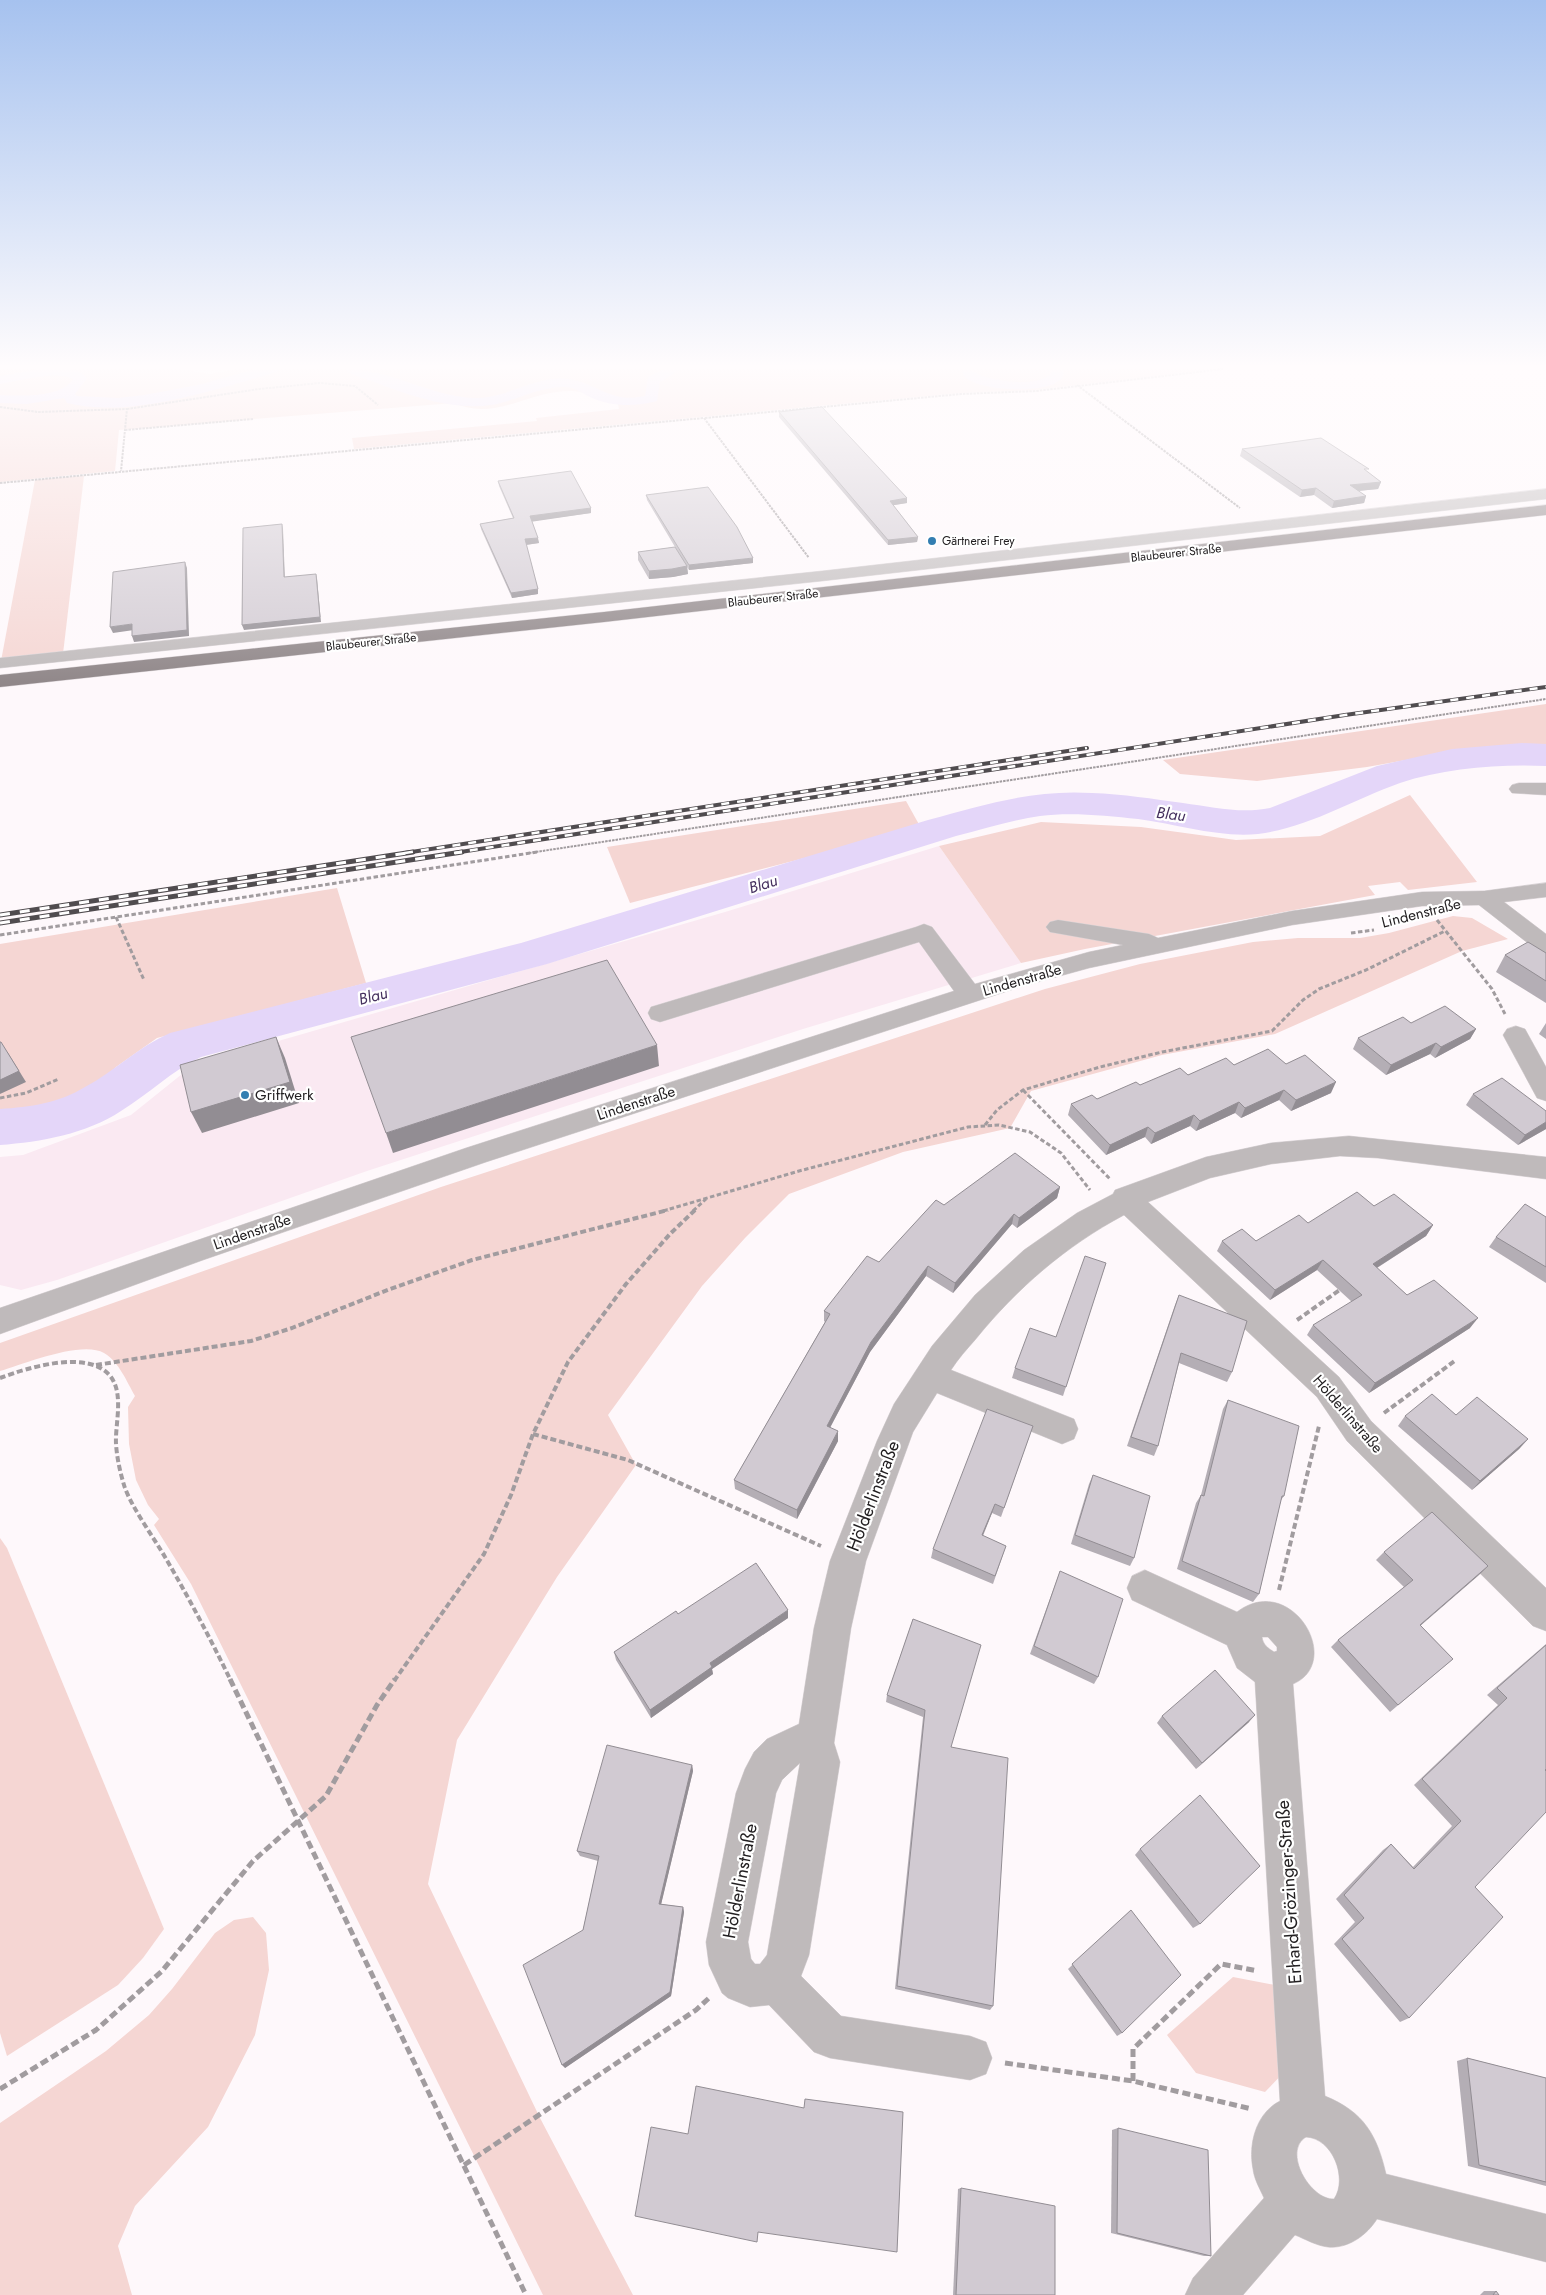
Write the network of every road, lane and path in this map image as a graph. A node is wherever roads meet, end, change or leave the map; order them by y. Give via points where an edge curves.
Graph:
1 (70, 476) edge
2 (747, 476) edge
3 (1197, 476) edge
4 (0, 483) edge
5 (1546, 494) edge
6 (1546, 510) edge
7 (1262, 525) junction
8 (822, 576) junction
9 (0, 663) edge
10 (0, 681) edge
11 (1546, 699) edge
12 (1519, 788) dead end
13 (1546, 789) edge
14 (1546, 890) edge
15 (1484, 898) junction
16 (1433, 916) dead end
17 (116, 917) junction
18 (1058, 927) dead end
19 (1446, 931) junction
20 (0, 935) edge
21 (1163, 945) junction
22 (1546, 946) edge
23 (144, 980) dead end
24 (970, 995) junction
25 (660, 1013) dead end
26 (1516, 1035) joint
27 (59, 1079) dead end
28 (1541, 1082) edge
29 (1023, 1090) junction
30 (0, 1098) edge
31 (984, 1126) junction
32 (1546, 1168) edge
33 (1105, 1172) dead end
34 (706, 1199) junction
35 (1115, 1204) junction
36 (1345, 1286) edge
37 (0, 1321) edge
38 (1274, 1336) junction
39 (1456, 1360) dead end
40 (95, 1365) junction
41 (931, 1376) junction
42 (0, 1378) edge
43 (1328, 1387) junction
44 (1062, 1430) dead end
45 (1358, 1430) junction
46 (533, 1434) junction
47 (849, 1559) junction
48 (1145, 1588) dead end
49 (1546, 1613) edge
50 (1258, 1627) junction
51 (814, 1743) junction
52 (298, 1823) junction
53 (734, 1974) junction
54 (1296, 1977) junction
55 (775, 1980) junction
56 (970, 2058) joint
57 (1133, 2081) junction
58 (0, 2089) edge
59 (1298, 2116) junction
60 (464, 2165) junction
61 (1363, 2192) junction
62 (1292, 2202) junction
63 (1546, 2238) edge
64 (526, 2295) edge
65 (1210, 2295) edge

1 - 4 path
2 - 8 path
3 - 7 path
5 - 7 street, Blaubeurer Straße
6 - 10 main road, Blaubeurer Straße via 614,616
7 - 8 street, Blaubeurer Straße
8 - 9 street, Blaubeurer Straße
11 - 17 path via 1157,755
12 - 13 street
14 - 15 street, Lindenstraße
15 - 21 street, Lindenstraße via 1385,923 1343,929 1238,930
15 - 22 street
16 - 19 path
17 - 20 path
17 - 23 path
18 - 21 street
19 - 26 path via 1492,989
19 - 29 path via 1319,989 1272,1031 1127,1060
21 - 24 street, Lindenstraße via 1089,960
24 - 25 street via 924,932
24 - 37 street, Lindenstraße via 466,1158
26 - 28 street
27 - 30 path via 26,1093
29 - 31 path
29 - 33 path
31 - 34 path via 968,1127 872,1151
31 - 35 path via 1019,1128 1050,1145
32 - 35 street, Hölderlinstraße via 1344,1146 1295,1149 1190,1173
34 - 40 path via 472,1260 251,1341
34 - 46 path via 626,1284 568,1362
35 - 38 street, Hölderlinstraße
35 - 41 street, Hölderlinstraße via 1060,1237 1020,1269 985,1304
36 - 38 path
38 - 43 street, Hölderlinstraße
39 - 45 path
40 - 42 path via 49,1363
40 - 52 path via 111,1378 117,1392 116,1441 125,1488 197,1611
41 - 44 street
41 - 47 street, Hölderlinstraße via 905,1415
43 - 45 street, Hölderlinstraße
43 - 50 path
45 - 49 street, Hölderlinstraße
46 - 47 path via 628,1460
46 - 52 path via 512,1495 484,1554 377,1705 326,1796
47 - 51 street, Hölderlinstraße via 834,1616
48 - 50 street, Erhard-Grözinger-Straße
50 - 54 street, Erhard-Grözinger-Straße via 1286,1628 1294,1638 1297,1652 1294,1662 1288,1667 1272,1671
51 - 53 street, Hölderlinstraße via 808,1740 791,1745 780,1753 760,1780 727,1942 728,1961
51 - 55 street, Hölderlinstraße via 820,1762 818,1781 788,1954
52 - 58 path via 253,1861 162,1971 133,1998 96,2030
52 - 60 path
53 - 55 street via 753,1986 766,1986
53 - 60 path via 696,2010
54 - 57 path via 1221,1964 1133,2049
54 - 59 street, Erhard-Grözinger-Straße
55 - 56 street via 830,2036
56 - 57 path
57 - 59 path
59 - 61 street via 1319,2115 1348,2138 1363,2173
59 - 62 street via 1282,2126 1274,2154 1276,2171
60 - 64 path
61 - 62 street via 1354,2213 1336,2224 1320,2222 1305,2215
61 - 63 street
62 - 65 street

